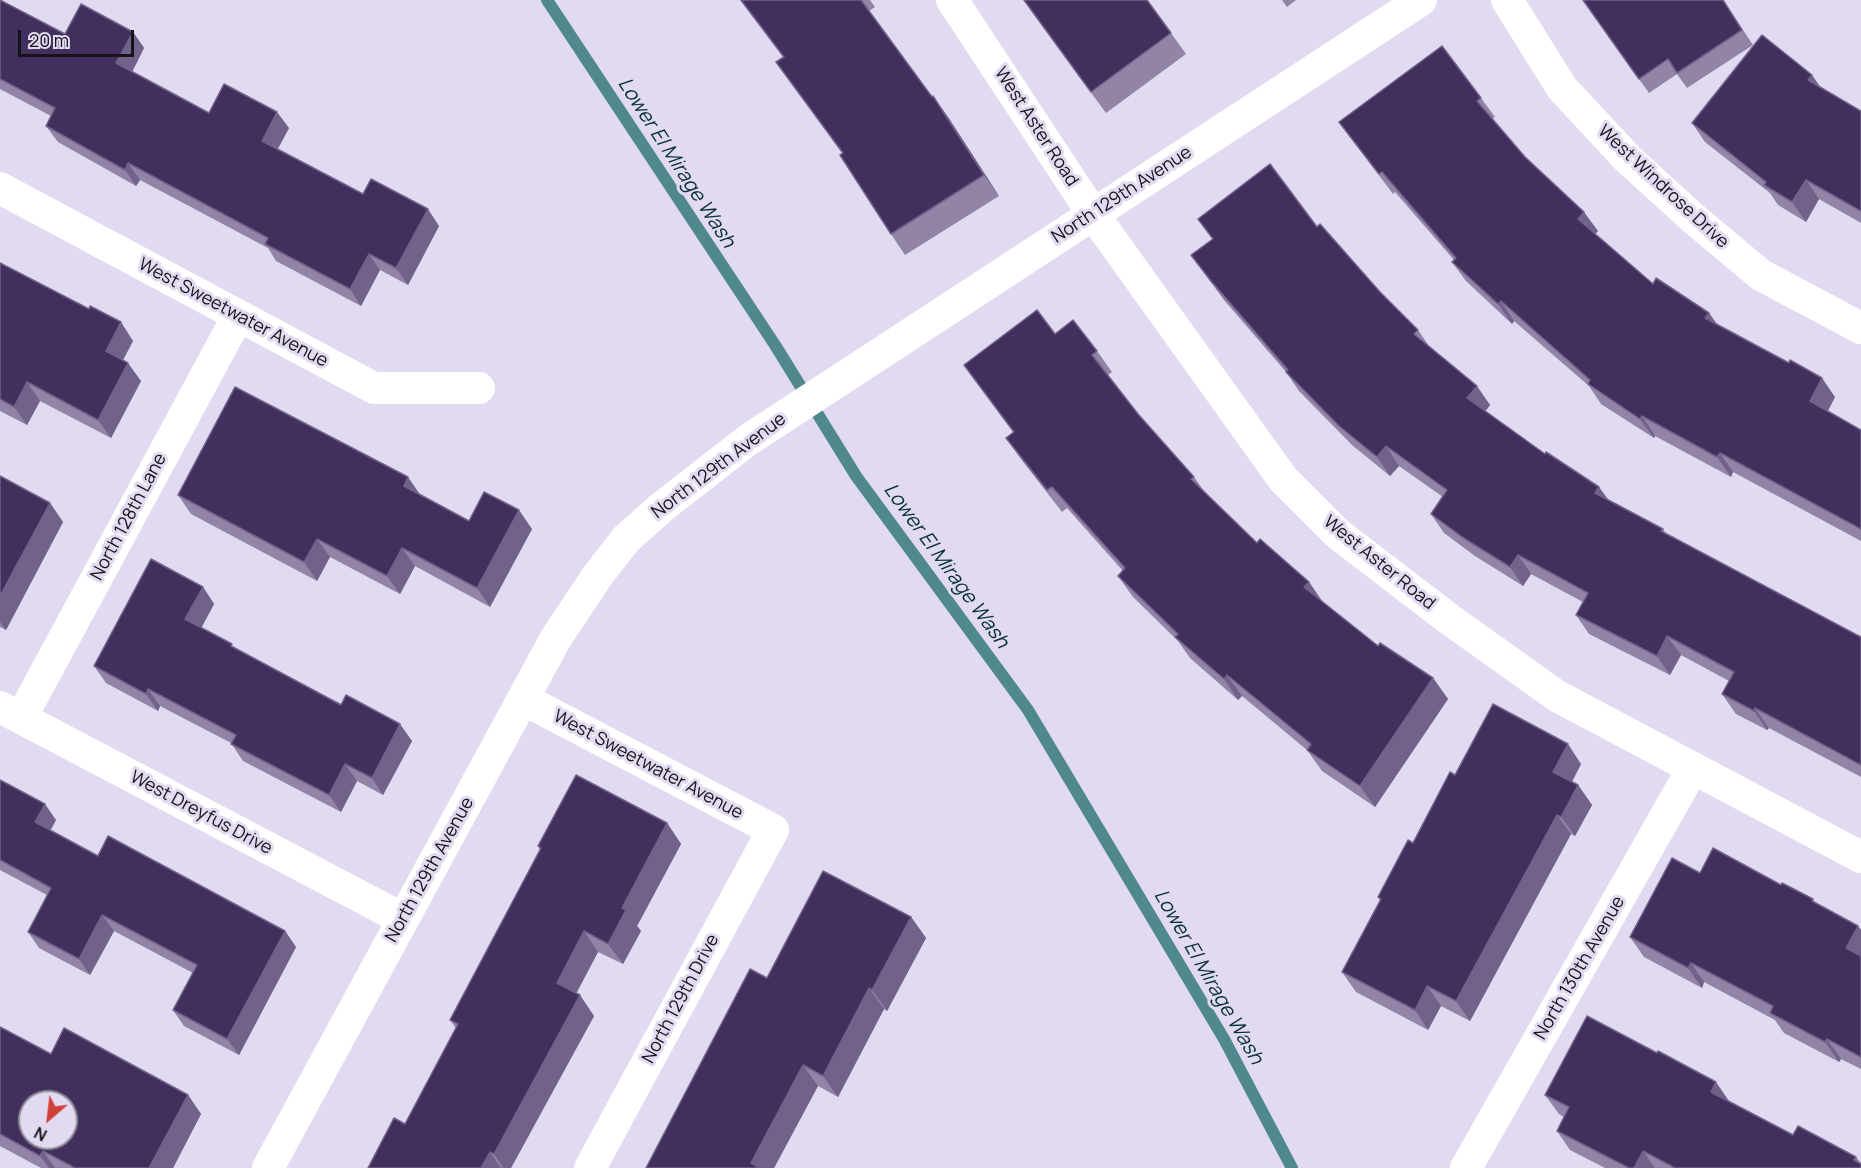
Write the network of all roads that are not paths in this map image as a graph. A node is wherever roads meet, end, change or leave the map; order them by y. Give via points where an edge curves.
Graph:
1 (952, 0) edge
2 (1421, 0) edge
3 (1507, 0) edge
4 (0, 188) edge
5 (1093, 214) junction
6 (238, 316) junction
7 (1861, 328) edge
8 (479, 388) dead end
9 (523, 699) junction
10 (10, 712) edge
11 (1693, 768) junction
12 (772, 830) joint
13 (1861, 857) edge
14 (403, 919) junction
15 (268, 1168) edge
16 (590, 1168) edge
17 (1466, 1168) edge

1 - 5 street, West Aster Road
2 - 5 street, North 129th Avenue
3 - 7 street, West Windrose Drive via 1562,88 1628,159 1761,275
4 - 6 street, West Sweetwater Avenue
5 - 9 street, North 129th Avenue via 748,440 662,507 626,539 598,575 556,638
5 - 11 street, West Aster Road via 1283,479 1338,534 1557,696
6 - 8 street, West Sweetwater Avenue via 374,388
6 - 10 street, North 128th Lane
9 - 12 street, West Sweetwater Avenue
9 - 14 street, North 129th Avenue
10 - 14 street, West Dreyfus Drive
11 - 13 street, West Aster Road
11 - 17 street, North 130th Avenue
12 - 16 street, North 129th Drive
14 - 15 street, North 129th Avenue

